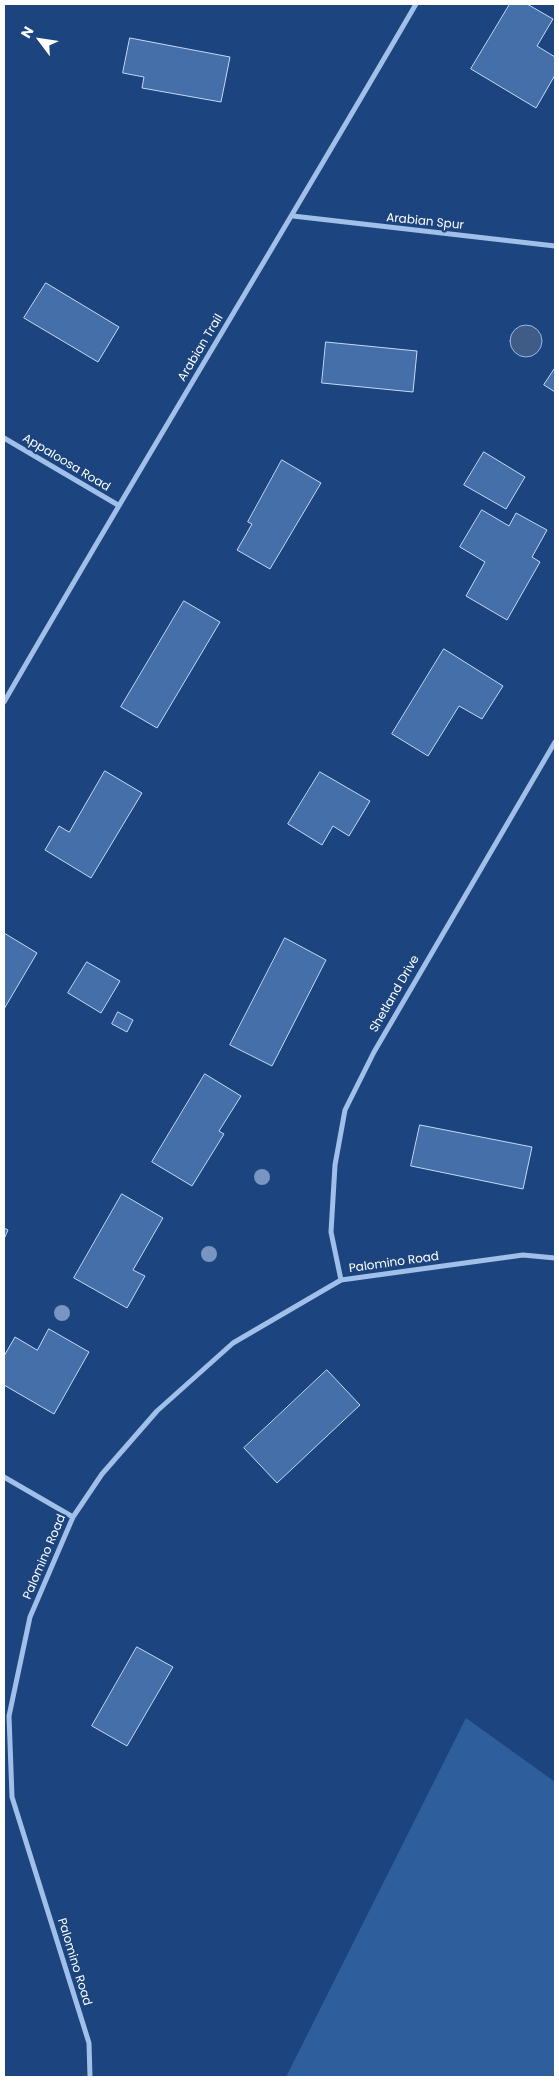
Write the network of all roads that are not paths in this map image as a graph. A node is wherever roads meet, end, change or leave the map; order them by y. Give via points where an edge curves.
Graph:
1 (416, 4) edge
2 (293, 216) junction
3 (555, 246) edge
4 (4, 438) edge
5 (118, 505) junction
6 (4, 702) edge
7 (555, 742) edge
8 (555, 1258) edge
9 (341, 1280) junction
10 (4, 1477) edge
11 (73, 1517) junction
12 (90, 2077) edge

1 - 2 street, Arabian Trail
2 - 3 street, Arabian Spur
2 - 5 street, Arabian Trail
4 - 5 street, Appaloosa Road
5 - 6 street, Arabian Trail
7 - 9 street, Shetland Drive via 374,1052 345,1110 335,1165 331,1232
8 - 9 street, Palomino Road via 523,1255
9 - 11 street, Palomino Road via 226,1349 156,1411 102,1474
10 - 11 street
11 - 12 street, Palomino Road via 30,1617 8,1716 12,1797 89,2042

